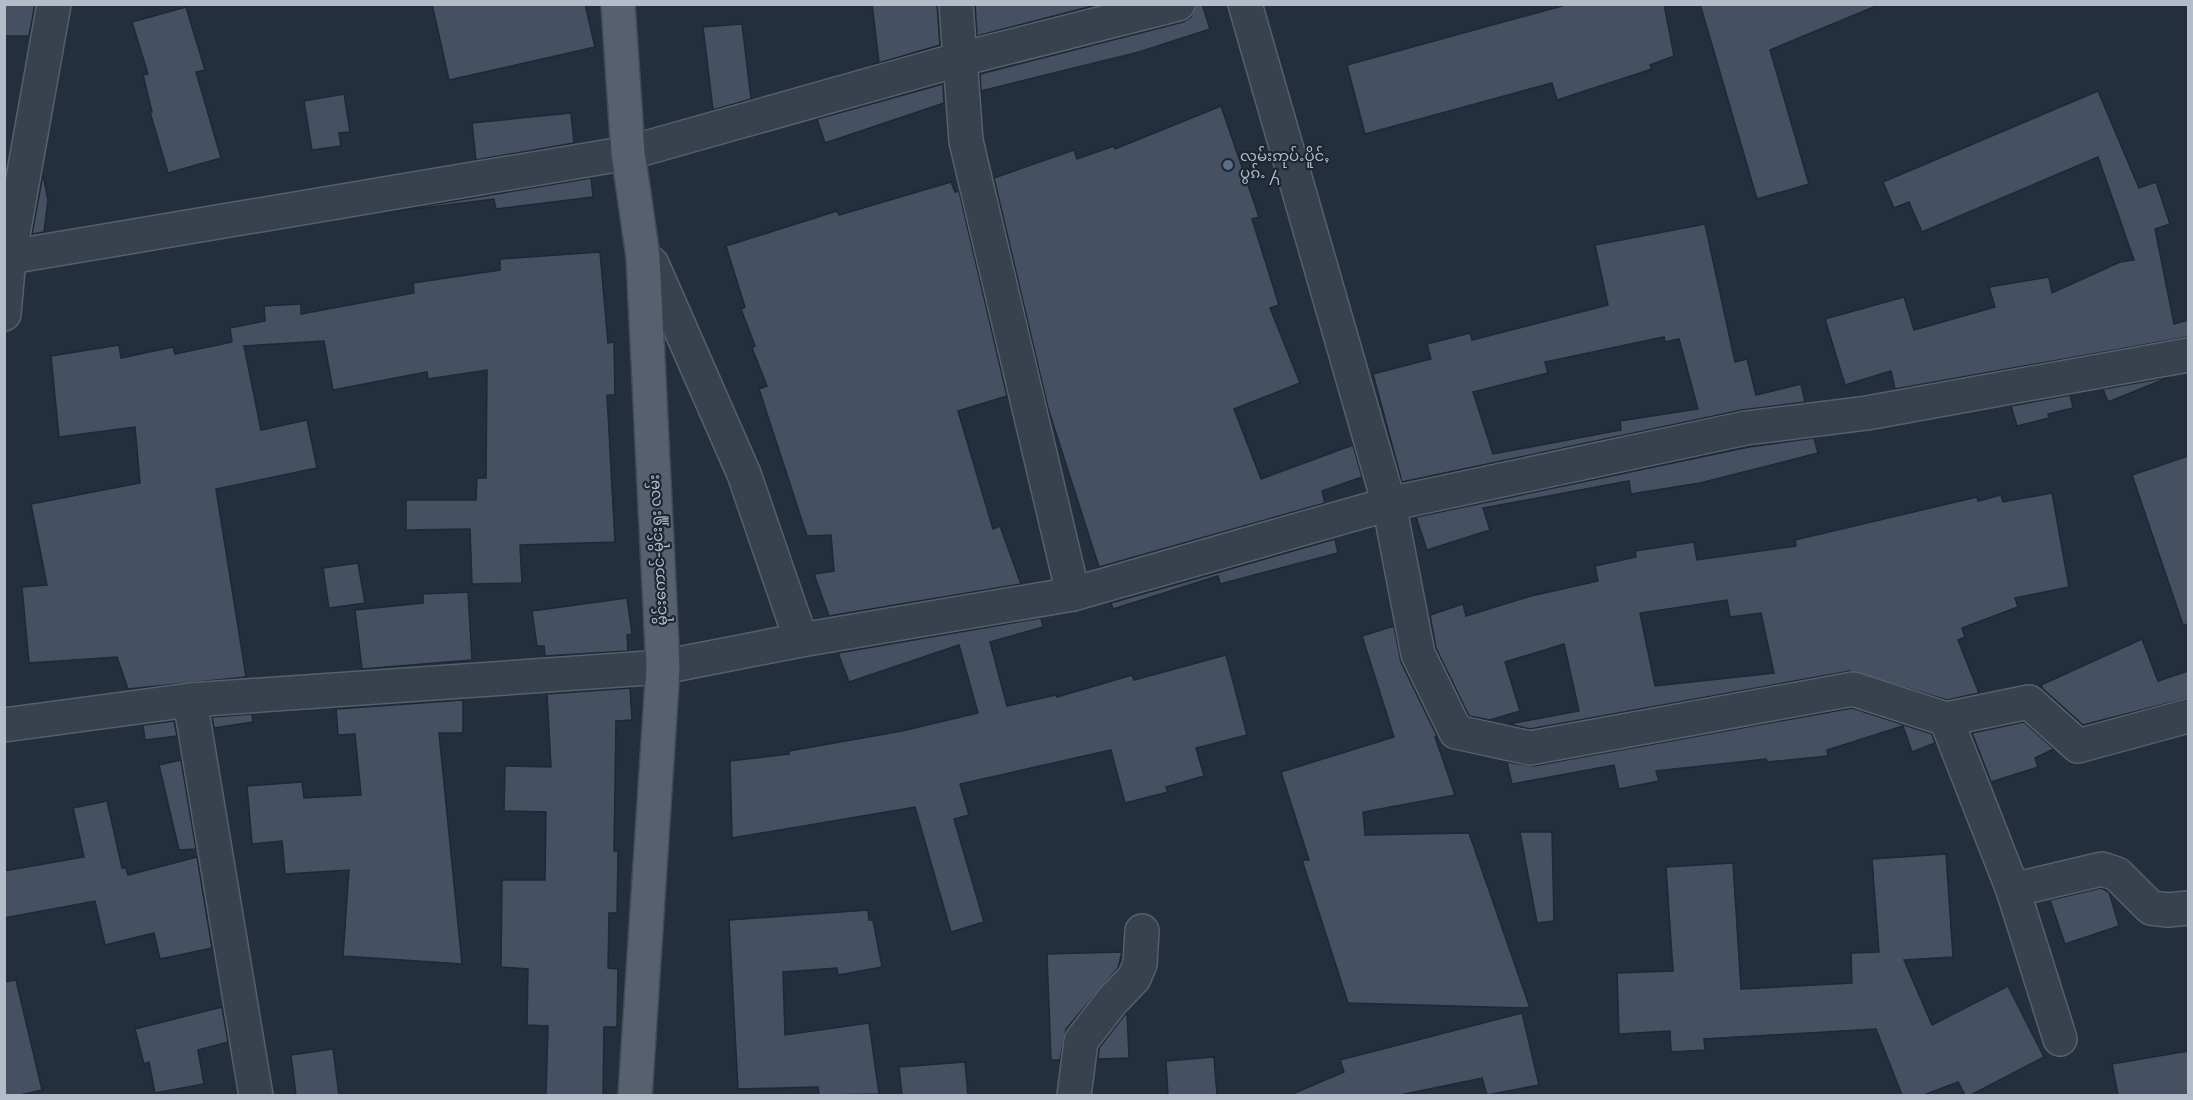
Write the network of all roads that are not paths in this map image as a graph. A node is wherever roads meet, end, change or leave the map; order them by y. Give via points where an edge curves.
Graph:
1 (54, 4) edge
2 (618, 4) edge
3 (956, 4) edge
4 (1178, 4) edge
5 (1245, 4) edge
6 (961, 59) junction
7 (628, 153) junction
8 (7, 257) edge
9 (643, 257) junction
10 (4, 314) edge
11 (2188, 355) edge
12 (1389, 504) junction
13 (1073, 594) junction
14 (801, 640) junction
15 (663, 667) junction
16 (190, 700) junction
17 (2188, 716) edge
18 (1946, 719) junction
19 (4, 725) edge
20 (2013, 890) junction
21 (2188, 908) edge
22 (1142, 931) dead end
23 (2060, 1039) dead end
24 (256, 1095) edge
25 (635, 1095) edge
26 (1074, 1095) edge

1 - 8 street
2 - 7 main road, မိုင်းကောင်-မိုင်းရှူး လမ်း
3 - 6 street
4 - 6 street
5 - 12 street
6 - 7 street
6 - 13 street via 966,141
7 - 8 street
7 - 9 main road, မိုင်းကောင်-မိုင်းရှူး လမ်း
8 - 10 street
9 - 14 street via 652,264 744,474
9 - 15 main road, မိုင်းကောင်-မိုင်းရှူး လမ်း
11 - 12 street via 1867,413 1746,428
12 - 13 street
12 - 18 street via 1418,654 1456,732 1530,748 1853,689
13 - 14 street
14 - 15 street
15 - 16 street
15 - 25 main road, မိုင်းကောင်-မိုင်းရှူး လမ်း
16 - 19 street
16 - 24 street
17 - 18 street via 2078,746 2029,702
18 - 20 street
20 - 21 street via 2102,869 2117,874 2151,908
20 - 23 street
22 - 26 street via 1140,963 1134,978 1082,1041

